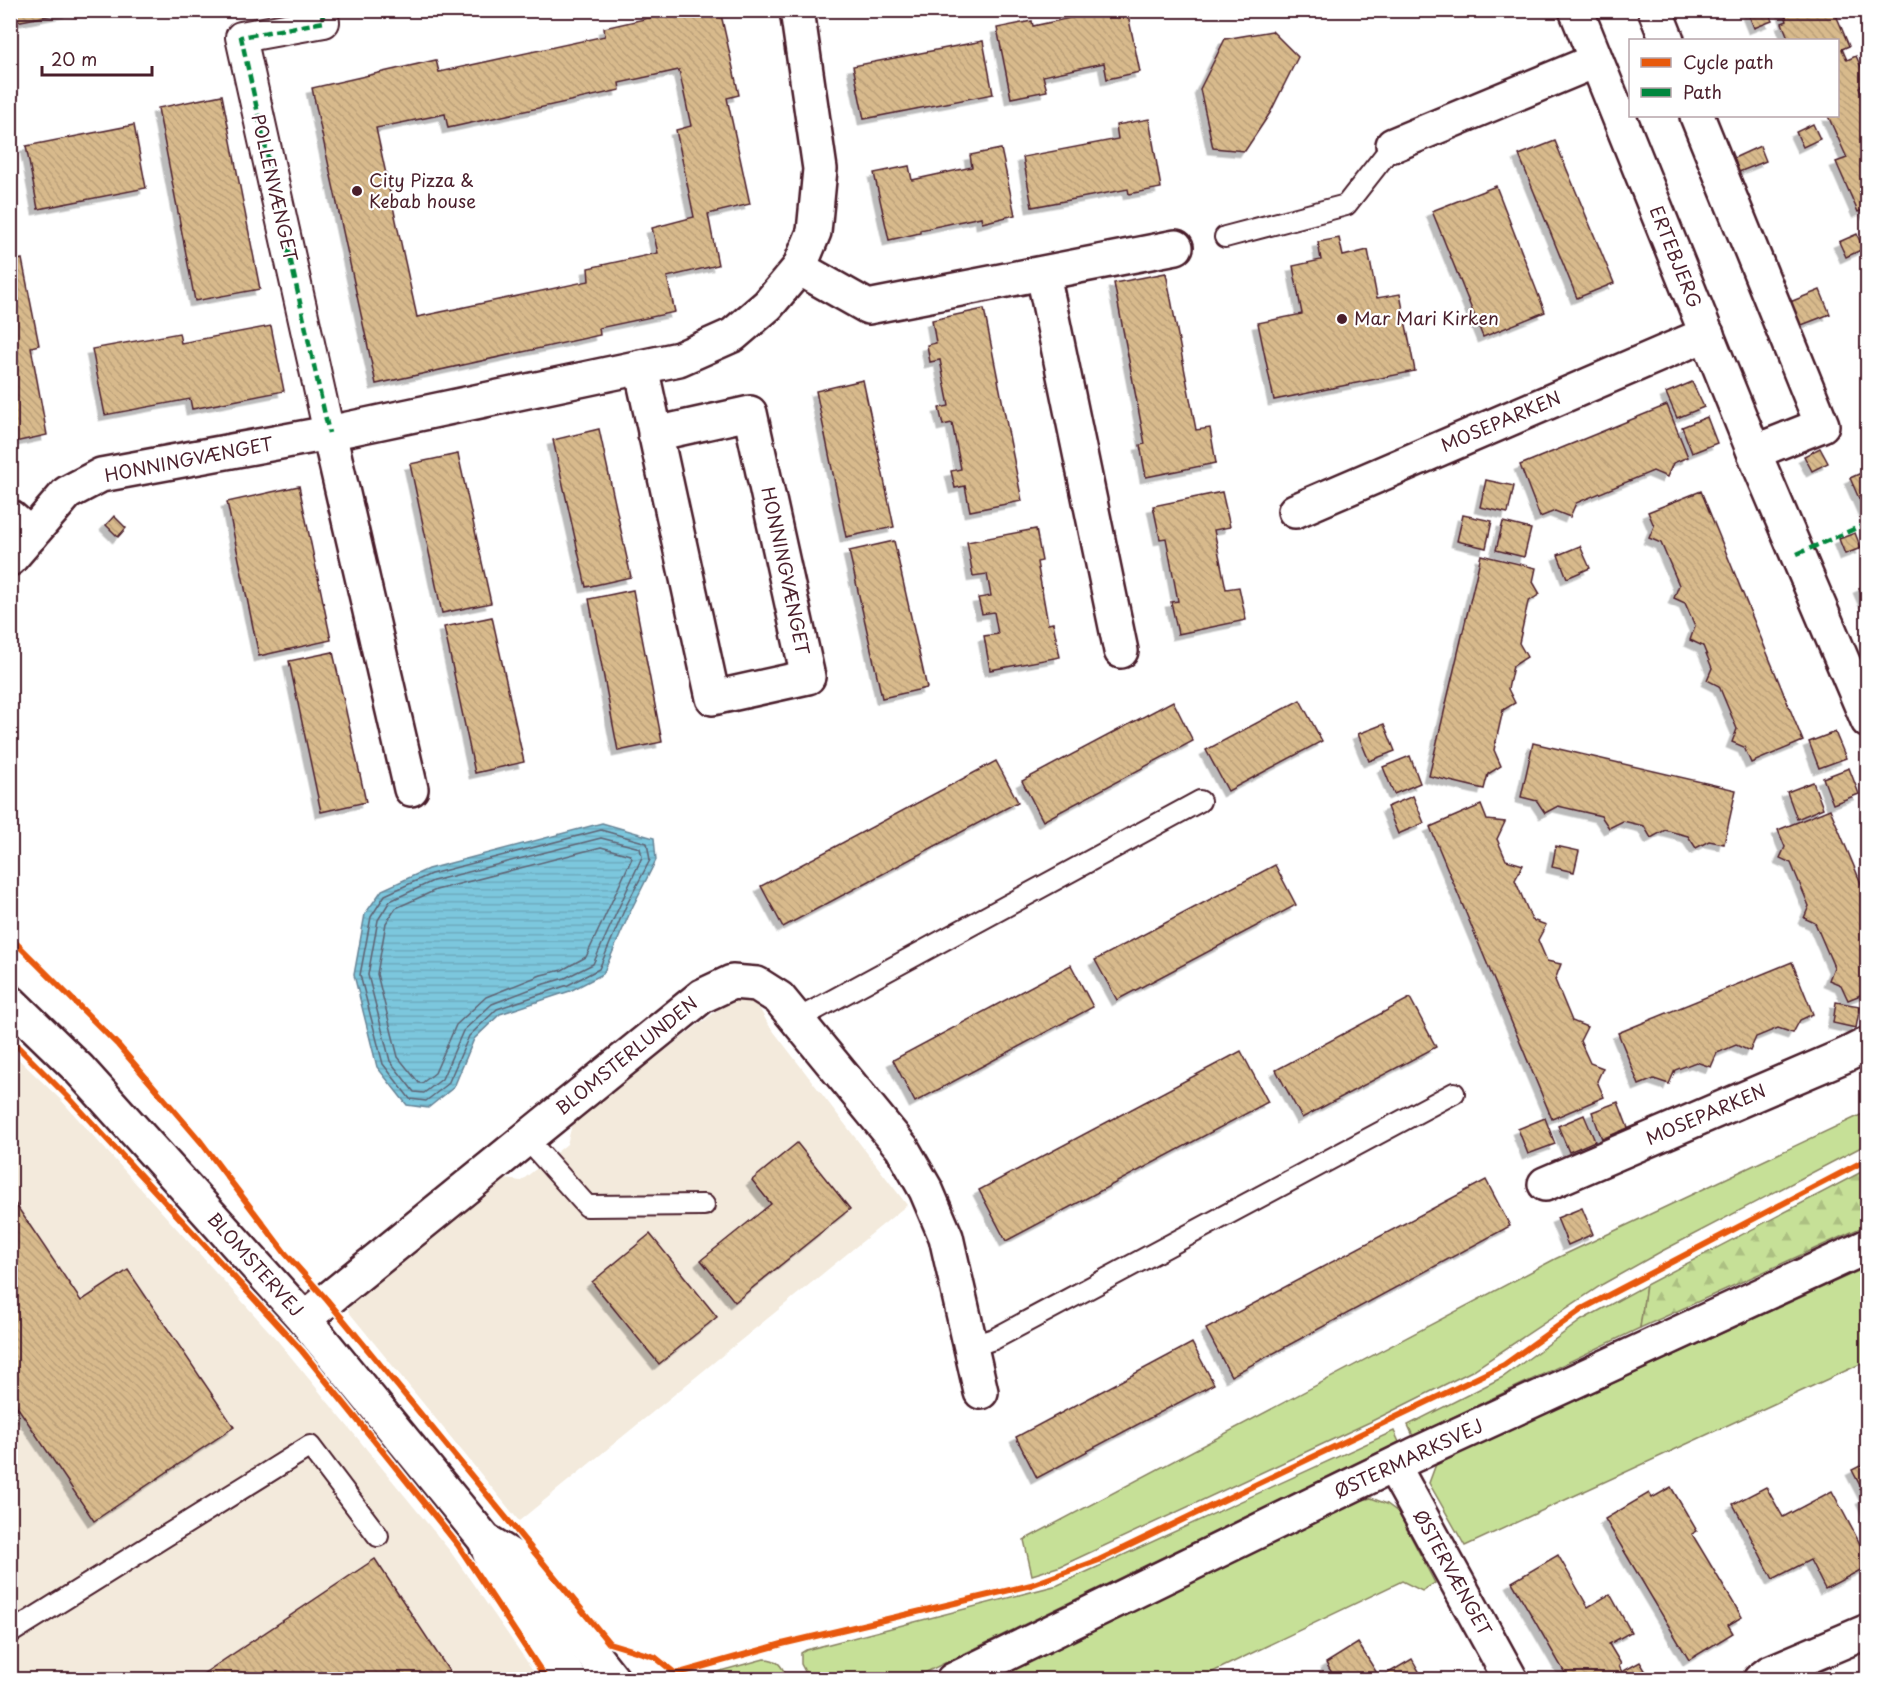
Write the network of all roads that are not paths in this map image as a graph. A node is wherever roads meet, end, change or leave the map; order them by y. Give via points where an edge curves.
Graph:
1 (321, 10) edge
2 (1576, 10) edge
3 (1655, 10) edge
4 (798, 11) edge
5 (1667, 39) edge
6 (1595, 61) junction
7 (1697, 117) edge
8 (1393, 145) joint
9 (1225, 237) dead end
10 (1176, 247) dead end
11 (799, 268) junction
12 (1043, 274) junction
13 (1707, 334) junction
14 (641, 367) junction
15 (329, 433) junction
16 (655, 434) junction
17 (1754, 452) junction
18 (1295, 511) dead end
19 (21, 526) edge
20 (10, 560) edge
21 (1121, 651) dead end
22 (1868, 721) edge
23 (411, 789) dead end
24 (1200, 801) dead end
25 (10, 1002) edge
26 (798, 1019) junction
27 (1868, 1044) edge
28 (1454, 1093) dead end
29 (526, 1138) junction
30 (1545, 1184) dead end
31 (704, 1205) dead end
32 (1868, 1246) edge
33 (304, 1319) junction
34 (972, 1346) junction
35 (981, 1392) dead end
36 (1395, 1465) junction
37 (378, 1536) dead end
38 (485, 1540) junction
39 (1868, 1631) edge
40 (10, 1633) edge
41 (571, 1680) edge
42 (613, 1680) edge
43 (953, 1680) edge
44 (1511, 1680) edge
45 (1760, 1680) edge

1 - 15 street, POLLENVÆNGET via 324,22 240,38
2 - 6 street, ERTEBJERG
3 - 5 street
4 - 11 street, HONNINGVÆNGET via 820,169 814,232
6 - 8 street
6 - 13 street, ERTEBJERG
7 - 17 street via 1822,425
8 - 9 lane via 1346,204
10 - 12 street
11 - 12 street via 868,307
11 - 14 street, HONNINGVÆNGET via 768,305 733,335 679,359
12 - 21 street
13 - 17 street, ERTEBJERG
13 - 18 street, MOSEPARKEN
14 - 15 street, HONNINGVÆNGET
14 - 16 street, HONNINGVÆNGET
15 - 19 street, HONNINGVÆNGET via 101,475 67,493
15 - 23 street
16 - 16 street, HONNINGVÆNGET via 750,413 808,677 713,698
17 - 22 street, ERTEBJERG
19 - 20 street, HONNINGVÆNGET
24 - 26 lane
25 - 33 street, BLOMSTERVEJ via 79,1069
26 - 29 street, BLOMSTERLUNDEN via 779,998 757,984 732,982 702,996
26 - 34 street, BLOMSTERLUNDEN via 902,1148 926,1190 946,1237
27 - 30 street, MOSEPARKEN
28 - 34 lane via 994,1339
29 - 31 lane via 587,1206
29 - 33 street, BLOMSTERLUNDEN
32 - 36 street, ØSTERMARKSVEJ
33 - 38 street, BLOMSTERVEJ
34 - 35 street, BLOMSTERLUNDEN
36 - 43 street, ØSTERMARKSVEJ
36 - 44 street, ØSTERVÆNGET
37 - 40 lane via 310,1446
38 - 41 street, BLOMSTERVEJ via 498,1578
38 - 42 street, BLOMSTERVEJ via 519,1561
39 - 45 street

